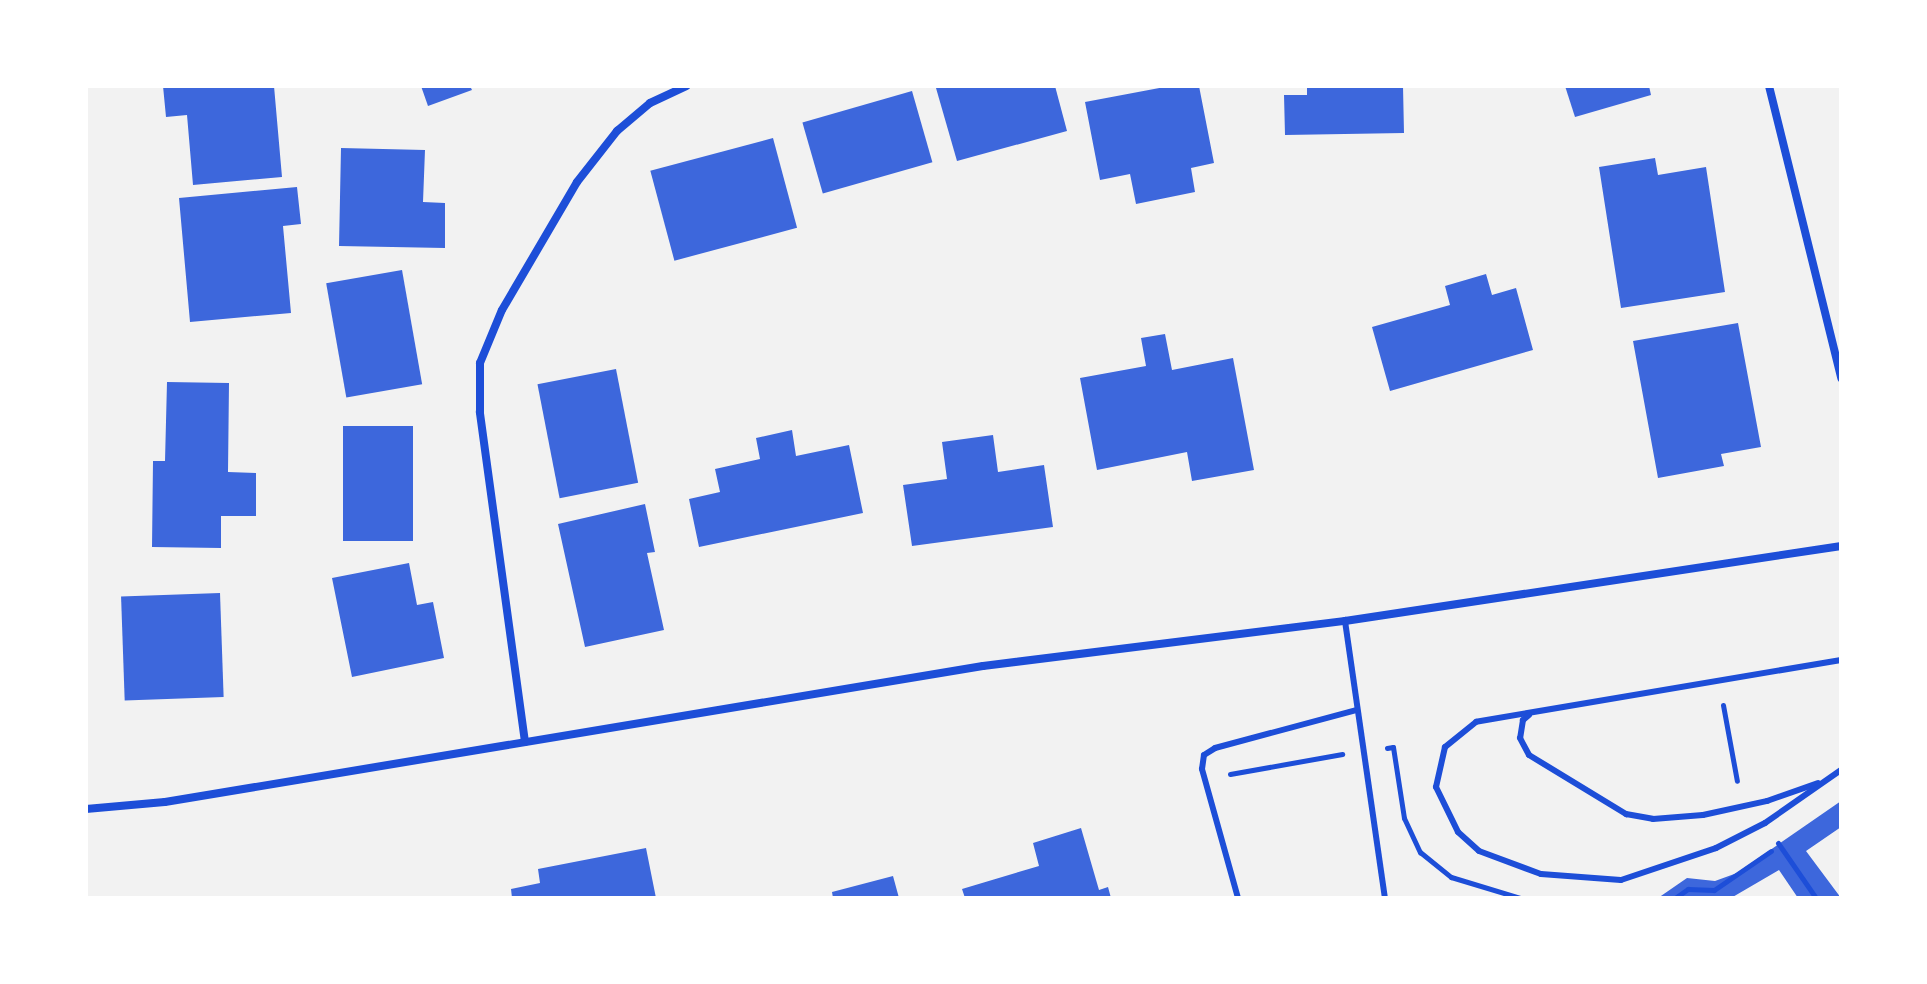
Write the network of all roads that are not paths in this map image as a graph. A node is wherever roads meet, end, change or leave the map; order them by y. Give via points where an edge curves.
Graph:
1 (686, 86) edge
2 (1769, 86) edge
3 (1841, 378) edge
4 (1841, 546) edge
5 (1345, 621) junction
6 (1841, 660) edge
7 (1357, 710) junction
8 (1532, 713) junction
9 (525, 742) junction
10 (1841, 770) edge
11 (1828, 779) junction
12 (86, 809) edge
13 (1238, 898) edge
14 (1385, 898) edge

1 - 9 street via 650,103 617,131 577,182 502,310 480,363 480,412
2 - 3 street
4 - 5 street
5 - 7 lane
5 - 9 street via 983,666
6 - 8 lane
7 - 13 lane via 1204,755 1202,769
7 - 14 lane
8 - 11 lane via 1523,720 1520,738 1529,755 1626,814 1653,819 1703,815 1767,801
8 - 11 lane via 1476,722 1458,732 1437,766 1436,787 1458,832 1479,851 1541,874 1621,880 1660,871 1765,823
9 - 12 street via 180,799
10 - 11 lane

